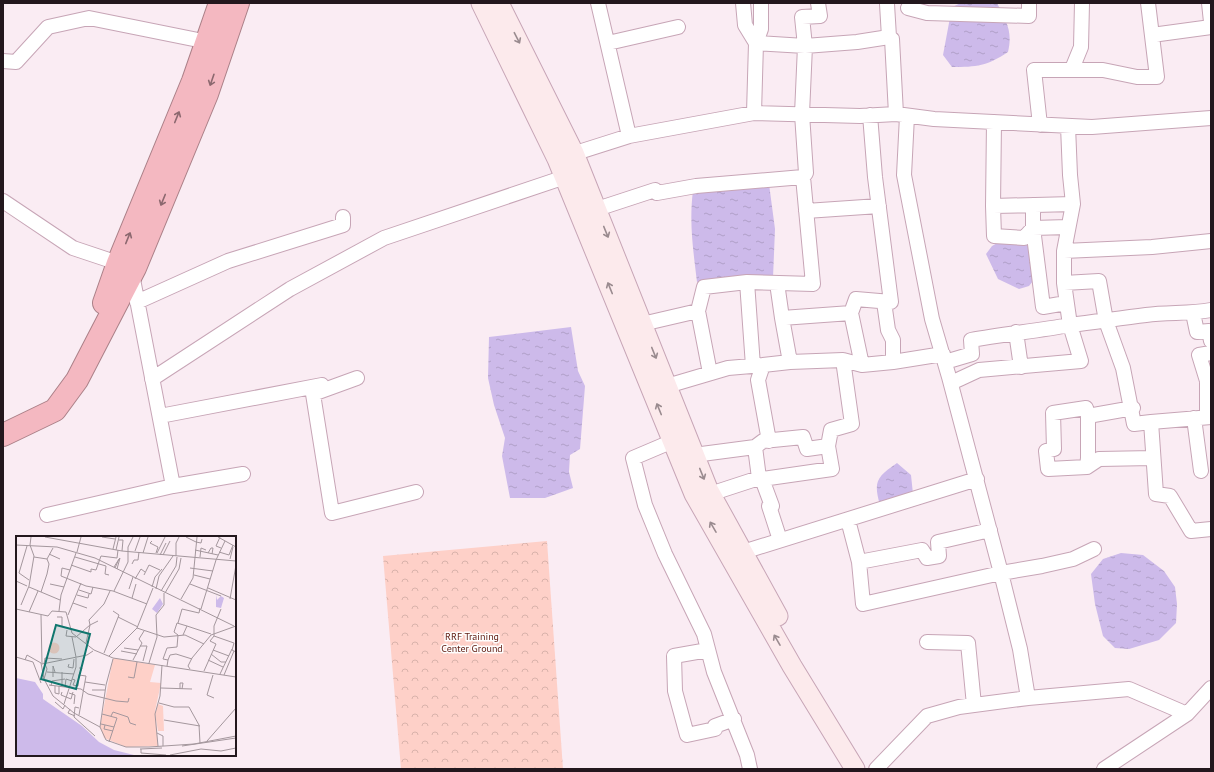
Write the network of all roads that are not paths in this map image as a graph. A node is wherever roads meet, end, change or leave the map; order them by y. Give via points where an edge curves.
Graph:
1 (220, 3) edge
2 (238, 3) edge
3 (481, 3) edge
4 (499, 3) edge
5 (598, 3) edge
6 (743, 3) edge
7 (761, 3) edge
8 (818, 3) edge
9 (1029, 3) edge
10 (1082, 3) edge
11 (1148, 3) edge
12 (1209, 3) edge
13 (887, 4) edge
14 (909, 6) edge
15 (1211, 22) edge
16 (678, 27) dead end
17 (1211, 27) edge
18 (1152, 35) junction
19 (889, 37) junction
20 (608, 43) junction
21 (215, 44) junction
22 (756, 44) junction
23 (805, 46) junction
24 (3, 61) edge
25 (1072, 69) junction
26 (754, 113) junction
27 (802, 114) junction
28 (870, 115) junction
29 (902, 115) junction
30 (1211, 118) edge
31 (994, 122) junction
32 (1040, 125) junction
33 (1068, 126) junction
34 (629, 136) junction
35 (574, 153) junction
36 (568, 169) junction
37 (803, 178) junction
38 (3, 201) edge
39 (1073, 204) junction
40 (1033, 205) junction
41 (879, 206) junction
42 (993, 206) junction
43 (597, 209) junction
44 (806, 211) junction
45 (343, 217) dead end
46 (1068, 227) junction
47 (1033, 228) junction
48 (1211, 240) edge
49 (1064, 251) junction
50 (125, 268) junction
51 (747, 282) junction
52 (777, 283) junction
53 (1064, 283) junction
54 (137, 302) junction
55 (884, 302) junction
56 (1066, 303) junction
57 (1211, 310) edge
58 (698, 311) junction
59 (851, 313) junction
60 (1193, 313) junction
61 (782, 318) junction
62 (1106, 321) junction
63 (642, 324) junction
64 (1070, 325) junction
65 (1016, 332) junction
66 (1211, 341) edge
67 (1211, 353) edge
68 (944, 358) junction
69 (843, 360) junction
70 (790, 362) junction
71 (893, 362) junction
72 (758, 365) junction
73 (862, 365) junction
74 (1021, 367) junction
75 (710, 373) junction
76 (152, 378) junction
77 (951, 383) junction
78 (667, 386) junction
79 (1133, 408) junction
80 (160, 416) junction
81 (1088, 416) junction
82 (1204, 417) edge
83 (1151, 422) junction
84 (3, 435) edge
85 (769, 440) junction
86 (673, 441) junction
87 (828, 446) junction
88 (755, 447) junction
89 (694, 455) junction
90 (1153, 458) junction
91 (1087, 467) junction
92 (1201, 471) dead end
93 (243, 474) dead end
94 (761, 478) junction
95 (976, 479) junction
96 (173, 486) junction
97 (416, 492) dead end
98 (710, 494) junction
99 (47, 515) dead end
100 (848, 520) junction
101 (990, 530) junction
102 (1211, 530) edge
103 (780, 540) junction
104 (1094, 549) dead end
105 (743, 552) junction
106 (859, 562) junction
107 (1001, 572) junction
108 (927, 642) dead end
109 (708, 650) junction
110 (1211, 688) edge
111 (1028, 698) junction
112 (974, 705) junction
113 (1187, 714) junction
114 (734, 719) dead end
115 (852, 762) edge
116 (750, 769) edge
117 (876, 769) edge
118 (1104, 769) edge

1 - 21 highway
2 - 21 highway
3 - 36 street
4 -> 35 street
5 - 20 street
6 - 22 street via 745,24
7 - 22 street via 761,29
8 - 23 street via 820,16 802,17
9 - 14 street via 1029,16 927,13
10 - 25 street via 1081,47
11 - 18 street
12 - 15 street
13 - 14 street
13 - 19 street
16 - 20 street
17 - 18 street
18 - 25 street via 1157,77
19 - 23 street
19 - 29 street via 892,39
20 - 34 street
21 - 24 street via 89,18 48,27 16,62
21 - 50 highway via 206,94
22 - 23 street
22 - 26 street
23 - 27 street
25 - 32 street via 1034,70
26 - 27 street
26 - 34 street
27 - 28 street
27 - 37 street via 806,173
28 - 29 street
28 - 41 street
29 - 31 street
29 - 68 street via 904,175 932,319
30 - 33 street via 1092,128
31 - 32 street
31 - 42 street
32 - 33 street
33 - 39 street
34 - 35 street
35 - 36 street
36 - 43 street
36 - 76 street via 384,238 290,289
86 -> 36 street
37 - 43 street via 696,186 657,193 655,190
37 - 44 street
38 - 50 street via 73,248
39 - 40 street
39 - 46 street
40 - 42 street
40 - 47 street
41 - 44 street
41 - 55 street via 891,302
42 - 47 street via 994,236 1024,238
43 -> 63 street
44 - 52 street via 813,284
45 - 54 street via 343,225 228,261
46 - 47 street
46 - 49 street
47 - 56 street via 1043,307
48 - 49 street via 1152,247
49 - 53 street
50 - 54 street
50 - 84 highway via 77,380 55,410
51 - 52 street
51 - 58 street via 704,287
51 - 72 street
52 - 61 street
53 - 56 street
53 - 62 street via 1099,281
54 - 76 street
55 - 59 street via 856,299
55 - 71 street via 888,330 893,340
56 - 64 street
57 - 60 street
58 - 63 street
58 - 75 street
59 - 61 street
59 - 73 street
60 - 62 street via 1147,315
60 - 66 street via 1197,332 1209,331
61 - 70 street
62 - 64 street
62 - 79 street via 1123,368
63 -> 78 street
64 - 65 street
64 - 74 street via 1081,361
65 - 68 street via 971,340 972,354
65 - 74 street
67 - 82 street via 1199,355 1206,380
68 - 71 street
68 - 77 street
69 - 70 street
69 - 73 street
69 - 87 street via 852,424 831,430
70 - 72 street
71 - 73 street
72 - 75 street
72 - 85 street via 758,380
74 - 77 street via 979,370
75 - 78 street
76 - 80 street
77 - 95 street
78 - 89 street
79 - 81 street
79 - 83 street via 1134,424
80 - 96 street
80 - 97 street via 361,377 313,394 332,513
81 - 91 street
81 - 91 street via 1086,408 1053,413 1054,449 1046,450 1048,469
82 - 83 street
82 - 92 street
83 - 90 street
85 - 87 street via 803,437 807,449
85 - 88 street
86 - 109 street via 633,458 648,512 664,554 704,634
115 -> 86 street via 792,666 694,494
87 - 94 street via 832,469
88 - 89 street
88 - 94 street
89 -> 98 street
90 - 91 street via 1100,459
90 - 102 street via 1156,494 1170,496 1190,531
93 - 96 street
94 - 98 street
94 - 103 street via 772,506 769,506
95 - 100 street
95 - 101 street
96 - 99 street
98 - 105 street
100 - 103 street
100 - 106 street
101 - 106 street via 938,542 939,556 927,558 922,550
101 - 107 street
103 - 105 street
104 - 107 street via 1073,559
105 - 115 street via 822,695
106 - 107 street via 863,604
107 - 111 street via 1020,649
108 - 112 street via 968,643
109 - 114 street via 674,656 675,691 687,735 715,729 715,726
109 - 116 street
110 - 113 street
111 - 112 street
111 - 113 street via 1129,689
112 - 117 street via 927,716
113 - 118 street

